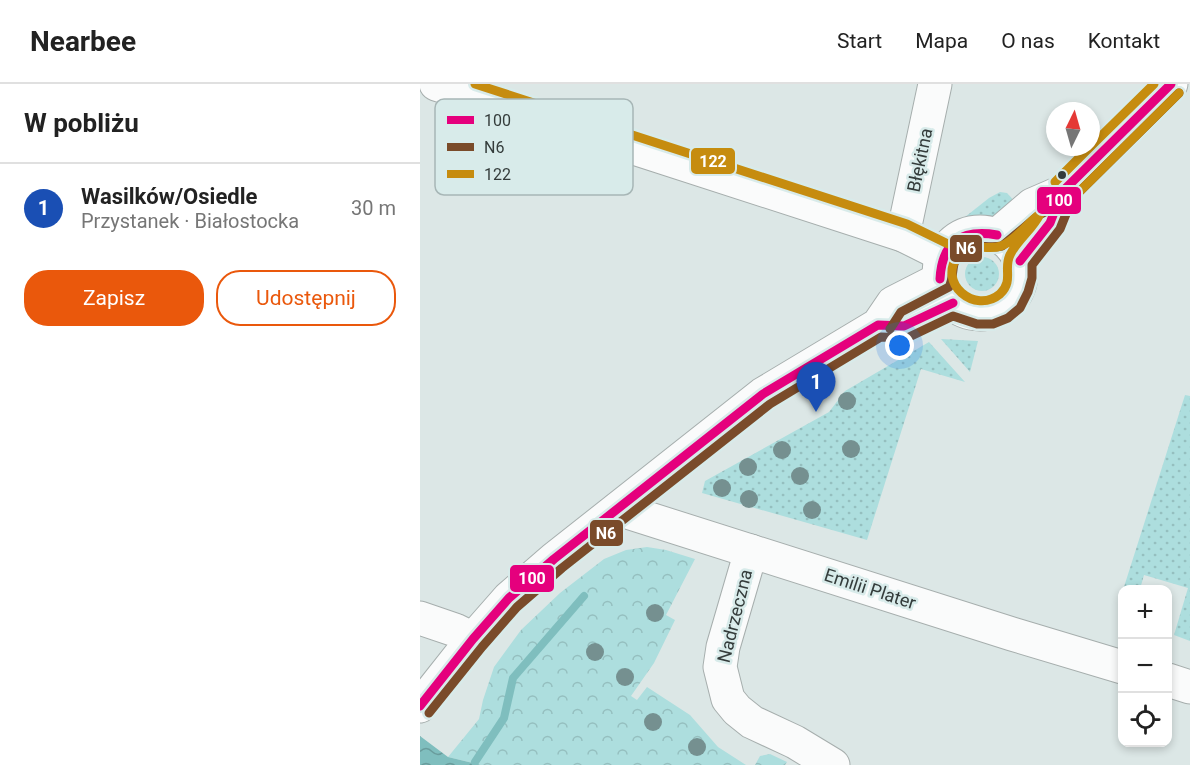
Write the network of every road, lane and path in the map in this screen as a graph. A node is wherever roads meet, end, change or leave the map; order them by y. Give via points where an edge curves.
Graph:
1 (436, 84) edge
2 (935, 84) edge
3 (1171, 84) edge
4 (482, 99) edge
5 (633, 148) edge
6 (1062, 192) junction
7 (903, 235) junction
8 (997, 235) junction
9 (1020, 261) junction
10 (945, 279) junction
11 (618, 509) junction
12 (752, 551) junction
13 (420, 618) edge
14 (473, 639) junction
15 (1118, 666) edge
16 (1172, 682) edge
17 (1190, 687) edge
18 (420, 706) edge
19 (833, 765) edge

1 - 4 street
2 - 7 street, Błękitna
3 - 6 street
5 - 7 street
6 - 8 street via 1032,206
6 - 9 street via 1050,223
7 - 10 street
8 - 9 street via 1011,245
8 - 10 street via 981,231 952,243
9 - 10 street via 1022,276 1017,291 1009,303 996,311 966,312
10 - 11 street via 904,326 878,325 763,394
11 - 12 street, Emilii Plater
11 - 14 street via 509,598
12 - 15 street, Emilii Plater
12 - 19 street, Nadrzeczna via 723,647 720,667 728,699 752,722
13 - 14 street
14 - 18 street
16 - 17 street

